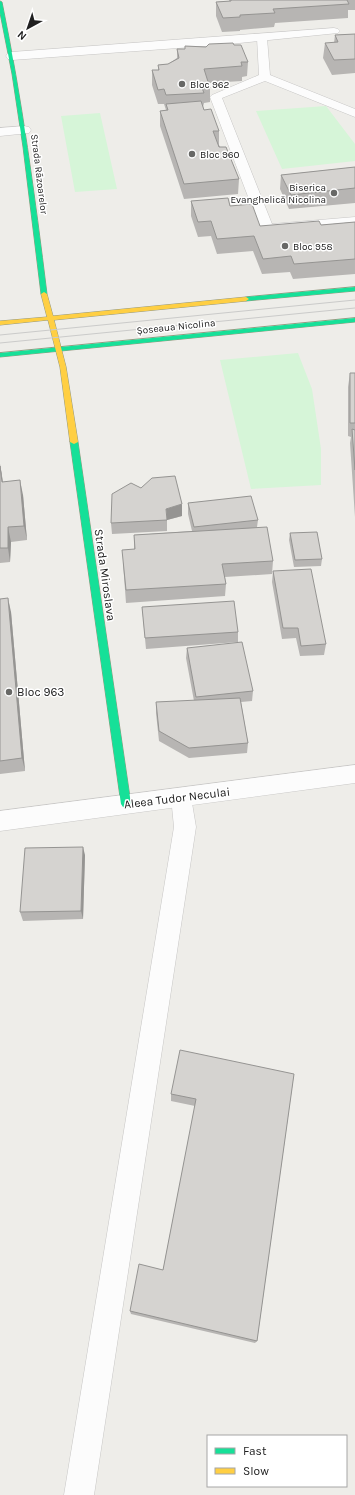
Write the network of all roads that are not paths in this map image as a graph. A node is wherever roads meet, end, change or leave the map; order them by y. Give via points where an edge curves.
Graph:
1 (0, 2) edge
2 (334, 31) dead end
3 (262, 38) junction
4 (12, 56) junction
5 (265, 77) junction
6 (355, 113) edge
7 (24, 130) junction
8 (0, 132) edge
9 (355, 221) edge
10 (355, 289) edge
11 (49, 318) junction
12 (355, 320) edge
13 (0, 323) edge
14 (58, 349) junction
15 (0, 355) edge
16 (355, 774) edge
17 (181, 797) junction
18 (126, 804) junction
19 (0, 822) edge
20 (79, 1495) edge

1 - 4 street, Strada Răzoarelor
2 - 3 street
3 - 4 street
3 - 5 lane
4 - 7 street, Strada Răzoarelor
5 - 6 lane
5 - 9 lane via 216,97 267,228
7 - 8 street
7 - 11 street, Strada Răzoarelor
10 - 11 street, Șoseaua Nicolina
11 - 13 street, Șoseaua Nicolina
11 - 14 street, Strada Răzoarelor
12 - 14 street, Șoseaua Nicolina
14 - 15 street, Șoseaua Nicolina
14 - 18 street, Strada Miroslava via 64,374
16 - 17 street, Aleea Tudor Neculai
17 - 18 street, Aleea Tudor Neculai
17 - 20 lane via 185,827
18 - 19 street, Aleea Tudor Neculai

